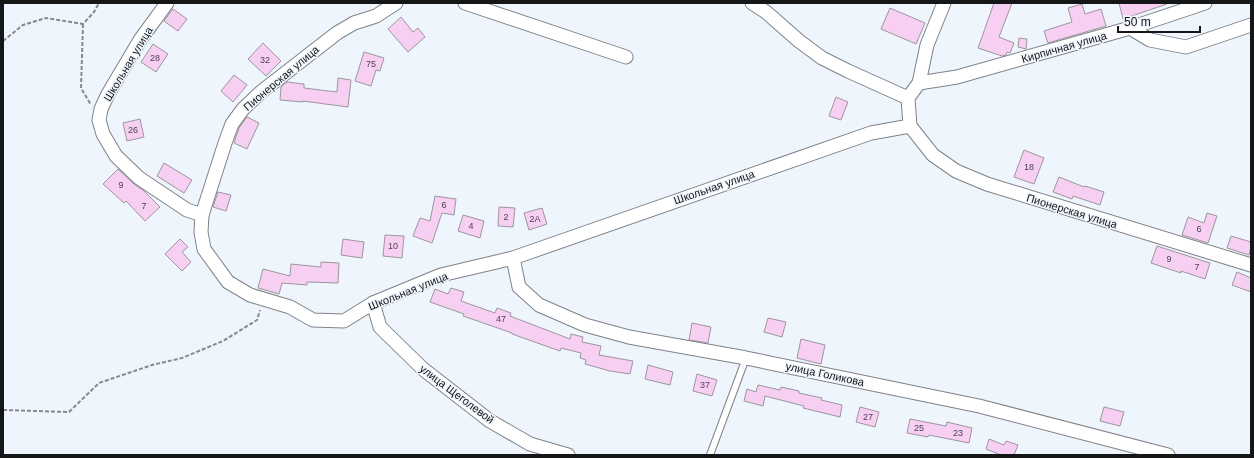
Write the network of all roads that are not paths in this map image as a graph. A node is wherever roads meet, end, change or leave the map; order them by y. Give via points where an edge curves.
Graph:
1 (167, 3) edge
2 (396, 3) edge
3 (465, 3) edge
4 (752, 3) edge
5 (944, 3) edge
6 (1205, 3) edge
7 (1251, 25) edge
8 (1130, 28) junction
9 (626, 57) dead end
10 (919, 83) junction
11 (908, 98) junction
12 (910, 126) junction
13 (202, 215) junction
14 (513, 258) junction
15 (1251, 265) edge
16 (373, 303) junction
17 (746, 358) junction
18 (568, 455) edge
19 (710, 455) edge
20 (1168, 455) edge

1 - 13 street, Школьная улица via 140,40 108,94 101,108 100,120 103,134 116,156 138,178 187,210
2 - 13 street, Пионерская улица via 376,16 354,22 336,33 243,109 232,124
3 - 9 street
4 - 11 street via 822,58
5 - 10 street via 927,45
6 - 8 street, Кирпичная улица
7 - 8 street via 1186,47 1150,40
8 - 10 street, Кирпичная улица via 957,77
10 - 11 street
11 - 12 street
12 - 14 street, Школьная улица via 871,133
12 - 15 street, Пионерская улица via 933,155 956,171 986,184
13 - 16 street, Школьная улица via 200,232 204,249 228,282 250,295 290,307 313,320 344,321
14 - 16 street, Школьная улица via 441,276
14 - 17 street, улица Голикова via 519,287 539,305 584,325 630,337
16 - 18 street, улица Щеголевой via 380,327 423,369 490,421 530,444
17 - 19 lane
17 - 20 street, улица Голикова via 979,406

